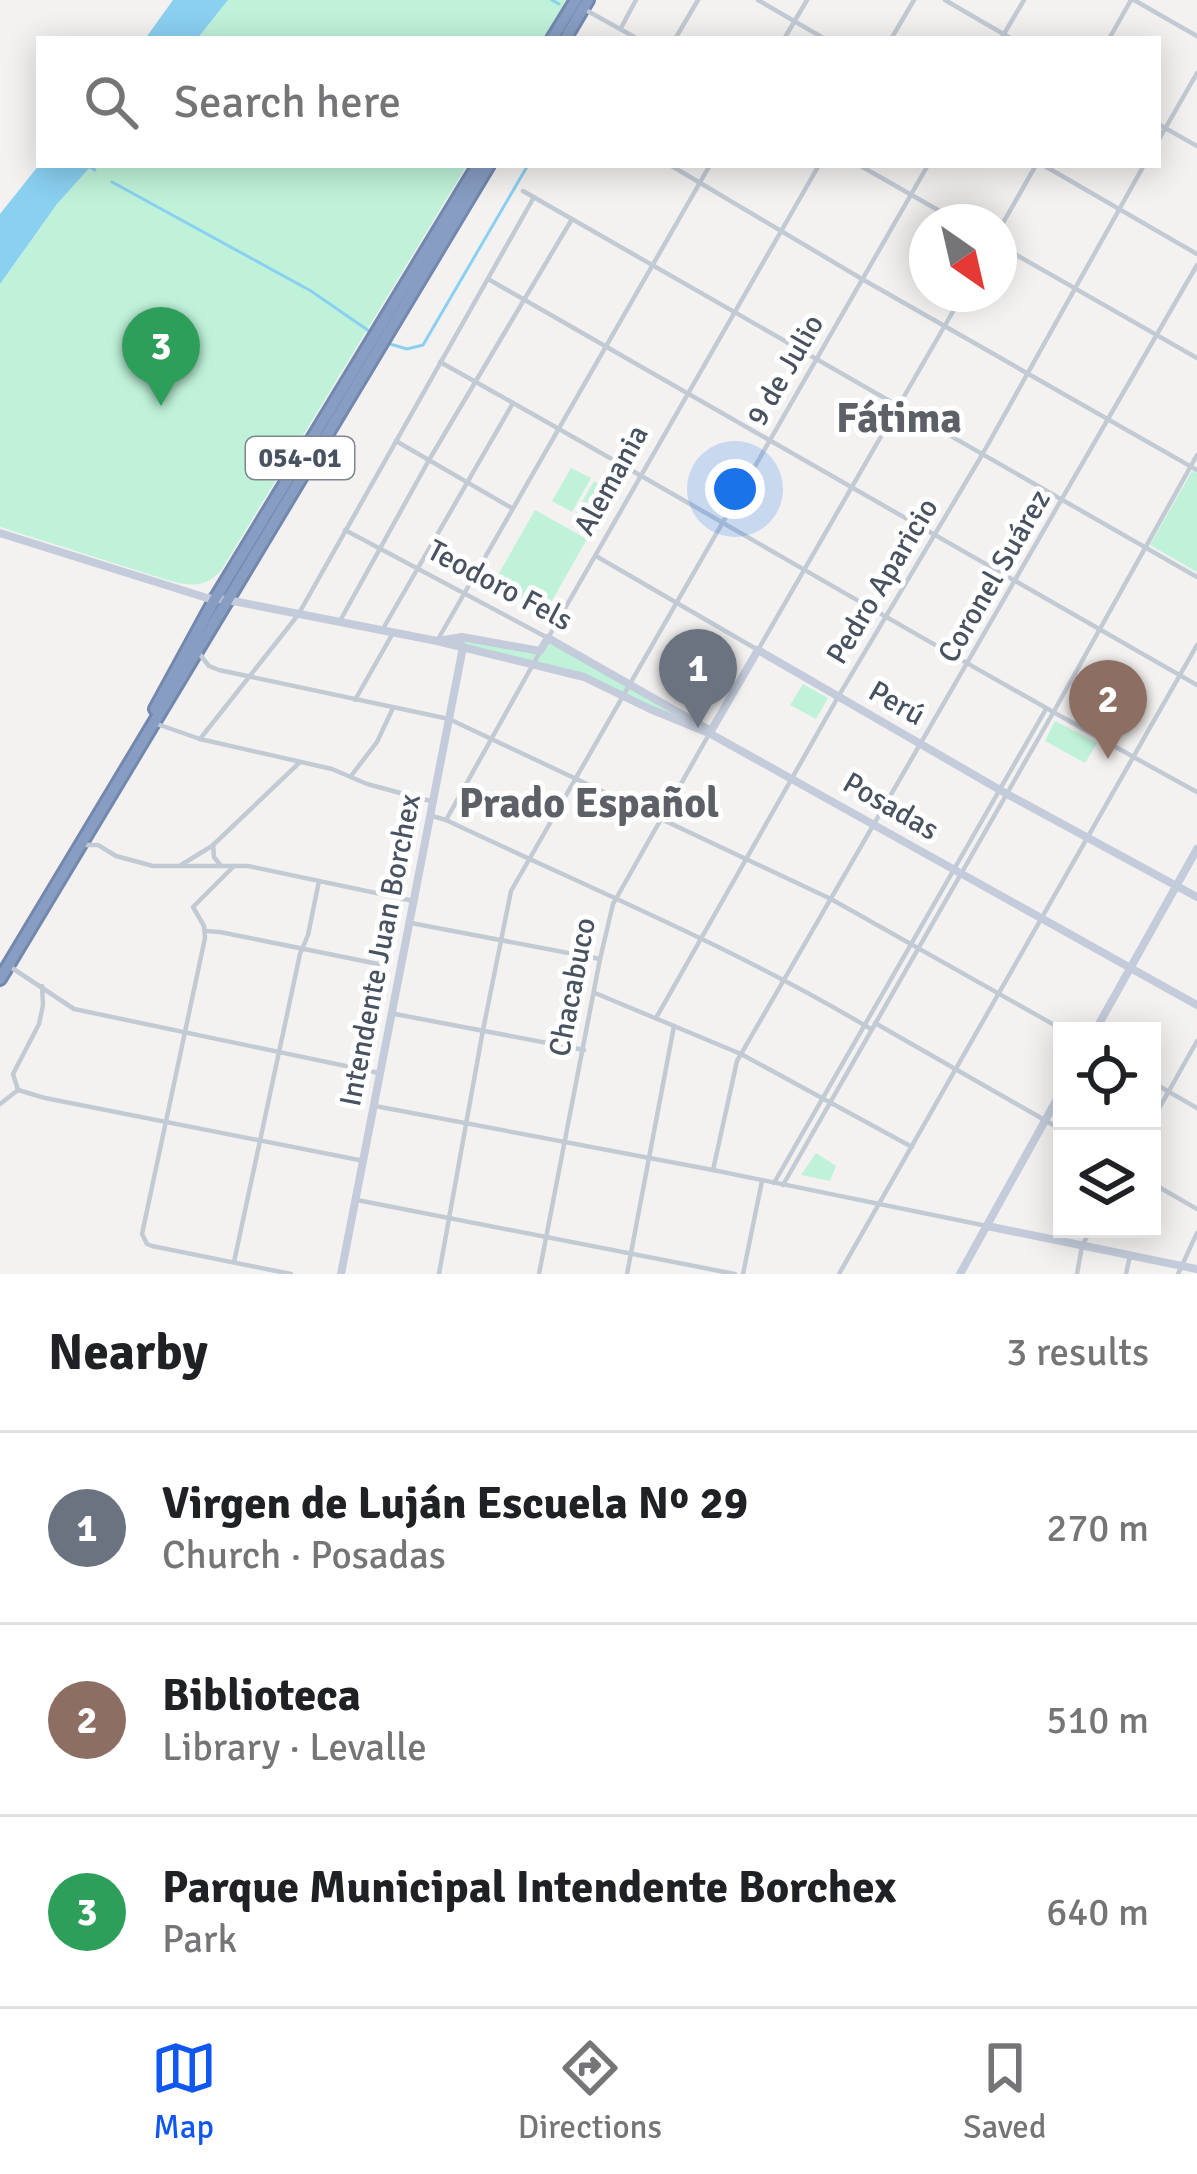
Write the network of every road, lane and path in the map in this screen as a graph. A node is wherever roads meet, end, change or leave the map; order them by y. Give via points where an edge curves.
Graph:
1 (636, 0) edge
2 (698, 0) edge
3 (758, 0) edge
4 (807, 0) edge
5 (914, 0) edge
6 (945, 0) edge
7 (1024, 0) edge
8 (1132, 0) edge
9 (581, 2) edge
10 (794, 22) junction
11 (620, 29) junction
12 (554, 36) edge
13 (566, 36) edge
14 (633, 36) edge
15 (677, 36) edge
16 (786, 36) edge
17 (820, 36) edge
18 (893, 36) edge
19 (1000, 36) edge
20 (1003, 36) edge
21 (1111, 36) edge
22 (1197, 36) edge
23 (1197, 73) edge
24 (1162, 126) edge
25 (1197, 146) edge
26 (476, 168) edge
27 (487, 168) edge
28 (675, 168) edge
29 (708, 168) edge
30 (817, 168) edge
31 (864, 168) edge
32 (926, 168) edge
33 (1037, 168) edge
34 (1045, 168) edge
35 (1142, 168) edge
36 (699, 184) junction
37 (523, 191) dead end
38 (911, 195) junction
39 (534, 197) junction
40 (927, 204) edge
41 (1015, 204) edge
42 (1120, 209) junction
43 (572, 218) junction
44 (781, 231) junction
45 (1197, 254) edge
46 (1017, 255) edge
47 (652, 264) junction
48 (1197, 265) edge
49 (488, 279) junction
50 (862, 279) junction
51 (1075, 289) junction
52 (523, 299) junction
53 (734, 312) junction
54 (953, 312) edge
55 (945, 326) junction
56 (1156, 335) junction
57 (605, 346) junction
58 (1197, 358) edge
59 (815, 360) junction
60 (440, 362) junction
61 (1028, 373) junction
62 (476, 382) junction
63 (686, 393) junction
64 (513, 403) junction
65 (898, 408) junction
66 (1108, 419) junction
67 (558, 429) junction
68 (769, 440) junction
69 (396, 441) junction
70 (982, 455) junction
71 (1197, 455) edge
72 (429, 460) junction
73 (1194, 468) edge
74 (642, 476) junction
75 (467, 482) junction
76 (851, 488) junction
77 (1062, 500) junction
78 (512, 509) junction
79 (722, 521) junction
80 (345, 530) junction
81 (0, 533) edge
82 (934, 536) junction
83 (1145, 547) junction
84 (380, 549) junction
85 (596, 556) junction
86 (418, 568) junction
87 (805, 569) junction
88 (1197, 577) edge
89 (1015, 582) junction
90 (465, 591) junction
91 (221, 600) junction
92 (676, 604) junction
93 (298, 615) junction
94 (886, 616) junction
95 (448, 620) junction
96 (339, 623) junction
97 (1100, 630) junction
98 (387, 632) junction
99 (456, 637) junction
100 (548, 638) junction
101 (437, 641) junction
102 (1197, 645) edge
103 (463, 647) junction
104 (758, 650) junction
105 (197, 651) junction
106 (540, 651) junction
107 (532, 664) junction
108 (967, 664) junction
109 (1180, 675) junction
110 (250, 678) junction
111 (1197, 685) edge
112 (631, 686) junction
113 (624, 696) junction
114 (838, 697) junction
115 (356, 700) junction
116 (394, 708) junction
117 (1050, 711) junction
118 (449, 719) junction
119 (155, 723) junction
120 (710, 732) junction
121 (490, 737) junction
122 (200, 739) junction
123 (921, 744) junction
124 (133, 757) junction
125 (1134, 757) junction
126 (299, 763) junction
127 (350, 776) junction
128 (577, 778) junction
129 (791, 778) junction
130 (1004, 792) junction
131 (1197, 792) edge
132 (434, 802) junction
133 (432, 816) junction
134 (662, 818) junction
135 (446, 820) junction
136 (874, 824) junction
137 (89, 829) junction
138 (1088, 838) junction
139 (98, 845) junction
140 (213, 845) junction
141 (79, 846) junction
142 (1197, 849) edge
143 (745, 858) junction
144 (528, 859) junction
145 (178, 866) junction
146 (221, 866) junction
147 (234, 866) junction
148 (958, 872) junction
149 (319, 881) junction
150 (1176, 886) junction
151 (1197, 897) edge
152 (616, 898) junction
153 (831, 899) junction
154 (414, 901) junction
155 (1042, 919) junction
156 (409, 922) junction
157 (205, 931) junction
158 (700, 938) junction
159 (501, 941) junction
160 (914, 946) junction
161 (302, 949) junction
162 (600, 959) junction
163 (9, 965) junction
164 (388, 966) dead end
165 (1130, 967) junction
166 (0, 979) edge
167 (785, 980) junction
168 (40, 984) junction
169 (595, 993) junction
170 (1000, 994) junction
171 (1197, 1005) edge
172 (392, 1013) junction
173 (656, 1018) junction
174 (1100, 1022) edge
175 (1053, 1024) edge
176 (870, 1025) junction
177 (674, 1026) junction
178 (483, 1030) junction
179 (184, 1032) junction
180 (1197, 1041) edge
181 (584, 1050) junction
182 (279, 1052) junction
183 (741, 1054) junction
184 (958, 1070) junction
185 (380, 1072) junction
186 (1161, 1087) edge
187 (18, 1090) junction
188 (1169, 1091) junction
189 (822, 1098) junction
190 (830, 1102) junction
191 (0, 1104) edge
192 (1161, 1105) edge
193 (374, 1106) junction
194 (1053, 1106) edge
195 (1197, 1108) edge
196 (1045, 1120) junction
197 (165, 1122) junction
198 (467, 1123) junction
199 (1053, 1125) edge
200 (260, 1140) junction
201 (565, 1143) junction
202 (913, 1147) junction
203 (649, 1158) junction
204 (364, 1161) junction
205 (713, 1170) junction
206 (762, 1181) junction
207 (774, 1183) junction
208 (783, 1185) junction
209 (1161, 1188) edge
210 (356, 1200) junction
211 (879, 1204) junction
212 (1197, 1209) edge
213 (450, 1218) junction
214 (987, 1226) junction
215 (1197, 1233) edge
216 (547, 1237) junction
217 (1086, 1238) edge
218 (1082, 1246) junction
219 (631, 1254) junction
220 (1130, 1256) junction
221 (234, 1262) junction
222 (1197, 1268) edge
223 (1179, 1270) edge
224 (291, 1274) edge
225 (341, 1274) edge
226 (440, 1274) edge
227 (539, 1274) edge
228 (627, 1274) edge
229 (734, 1274) edge
230 (743, 1274) edge
231 (839, 1274) edge
232 (960, 1274) edge
233 (1077, 1274) edge
234 (1126, 1274) edge

1 - 11 street
2 - 15 street
3 - 10 street
4 - 10 street
5 - 18 street
6 - 19 street
7 - 20 street
8 - 21 street
8 - 22 street
9 - 11 street
9 - 12 highway
9 - 13 highway
10 - 16 street
10 - 17 street
11 - 14 street
23 - 24 street
24 - 25 street
26 - 91 highway, 054-01
27 - 91 highway, 054-01
28 - 36 street
29 - 36 street
30 - 44 street, Alemania
31 - 38 street
32 - 38 street, 9 de Julio
33 - 41 street
34 - 42 street
35 - 42 street, Pedro Aparicio
36 - 44 street
36 - 47 street
37 - 39 street
38 - 40 street
38 - 50 street, 9 de Julio
39 - 43 street
39 - 49 street
42 - 45 street
42 - 51 street, Pedro Aparicio
43 - 47 street
43 - 52 street
44 - 50 street
44 - 53 street, Alemania
46 - 51 street
47 - 53 street
47 - 57 street
48 - 56 street, Coronel Suárez
49 - 52 street
49 - 60 street
50 - 55 street
50 - 59 street, 9 de Julio
51 - 56 street
51 - 61 street, Pedro Aparicio
52 - 57 street
52 - 62 street
53 - 59 street
53 - 63 street, Alemania
54 - 55 street, Chacabuco
55 - 61 street
55 - 65 street, Chacabuco
56 - 58 street
56 - 66 street, Coronel Suárez
57 - 63 street
57 - 67 street
59 - 65 street
59 - 68 street, 9 de Julio
60 - 62 street
60 - 69 street
61 - 66 street
61 - 70 street, Pedro Aparicio
62 - 64 street
62 - 72 street
63 - 68 street
63 - 74 street, Alemania
64 - 67 street
64 - 75 street
65 - 70 street
65 - 76 street, Chacabuco
66 - 73 street
66 - 77 street, Coronel Suárez
67 - 74 street
67 - 78 street
68 - 76 street
68 - 79 street, 9 de Julio
69 - 72 street
69 - 80 street
70 - 77 street
70 - 82 street, Pedro Aparicio
71 - 73 street
72 - 75 street
72 - 84 street
73 - 83 street
74 - 79 street
74 - 85 street, Alemania
75 - 78 street
75 - 86 street
76 - 82 street
76 - 87 street, Chacabuco
77 - 83 street
77 - 89 street, Coronel Suárez
78 - 90 street
79 - 87 street
79 - 92 street, 9 de Julio
80 - 84 street, Teodoro Fels
80 - 93 street
81 - 91 main road, Posadas
82 - 89 street
82 - 94 street, Pedro Aparicio
83 - 88 street
83 - 97 street
84 - 86 street, Teodoro Fels
84 - 96 street
85 - 92 street, Perú
85 - 100 street, Alemania
86 - 90 street, Teodoro Fels
86 - 98 street
87 - 94 street
87 - 104 street, Chacabuco
89 - 97 street
89 - 108 street, Coronel Suárez
90 - 95 street
90 - 100 street, Teodoro Fels
91 - 93 main road, Posadas
91 - 105 highway, 054-01
91 - 124 highway, 054-01 via 180,659
92 - 104 street, Perú
92 - 112 street, 9 de Julio
93 - 96 main road, Posadas
93 - 110 street
94 - 108 street
94 - 114 street, Pedro Aparicio
95 - 99 street
95 - 101 street
96 - 98 main road, Posadas
97 - 109 street
97 - 117 street
98 - 101 main road, Posadas
98 - 115 street
99 - 101 main road
99 - 103 main road
99 - 106 main road
100 - 106 main road, Alemania
100 - 112 main road, Teodoro Fels
101 - 103 main road, Posadas
102 - 109 street
103 - 107 main road, Posadas
103 - 118 main road, Intendente Juan Borchex
104 - 114 main road, Perú
104 - 120 main road, Chacabuco
105 - 110 street via 209,666
105 - 119 highway, 054-01
106 - 107 street, Alemania
107 - 113 main road, Posadas
107 - 121 street, Alemania
108 - 117 street
108 - 123 street, Coronel Suárez
109 - 111 street
109 - 125 street
110 - 115 street
110 - 122 street
112 - 113 street, 9 de Julio
112 - 120 main road, Posadas
113 - 120 main road, Posadas
113 - 128 street, 9 de Julio
114 - 123 main road, Perú
114 - 129 street, Pedro Aparicio
115 - 116 street
116 - 118 street
116 - 127 street
117 - 125 street
117 - 130 street
118 - 121 street
118 - 132 main road, Intendente Juan Borchex
119 - 122 street
119 - 124 highway, 054-01
120 - 129 main road, Posadas
120 - 134 street, Chacabuco
121 - 128 street
121 - 135 street, Alemania
122 - 126 street
123 - 130 main road, Perú
123 - 136 street, Coronel Suárez
124 - 137 highway, 054-01
125 - 131 street
125 - 138 street
126 - 127 street
126 - 140 street
127 - 132 street
128 - 134 street
128 - 144 street, 9 de Julio
129 - 136 main road, Posadas
129 - 143 street, Pedro Aparicio
130 - 138 main road, Perú
130 - 148 street
132 - 133 main road, Intendente Juan Borchex
133 - 135 street
133 - 154 main road, Intendente Juan Borchex
134 - 143 street
134 - 152 street, Chacabuco
135 - 144 street
136 - 148 main road, Posadas
136 - 153 street, Coronel Suárez
137 - 139 street
137 - 141 highway, 054-01
138 - 150 main road, Perú
138 - 155 street
139 - 141 street
139 - 145 street via 139,863
140 - 145 street
140 - 146 street
141 - 163 highway, 054-01
142 - 150 main road
143 - 153 street
143 - 158 street, Pedro Aparicio
144 - 152 street
144 - 159 street, 9 de Julio
145 - 146 street
146 - 147 street
147 - 149 street
147 - 157 street via 194,907
148 - 155 main road, Posadas
148 - 160 street
149 - 154 street
149 - 161 street
150 - 151 main road, Perú
150 - 165 main road
152 - 158 street
152 - 162 street, Chacabuco
153 - 160 street
153 - 167 street, Coronel Suárez
154 - 156 main road, Intendente Juan Borchex
155 - 165 main road, Posadas
155 - 170 street
156 - 159 street
156 - 172 main road, Intendente Juan Borchex
157 - 161 street
157 - 179 street
158 - 167 street
158 - 173 street, Pedro Aparicio
159 - 162 street
159 - 178 street, 9 de Julio
160 - 170 street
160 - 176 street
161 - 164 street
161 - 182 street
162 - 169 street, Chacabuco
163 - 166 highway, 054-01
163 - 168 street
165 - 171 main road, Posadas
165 - 174 main road
167 - 176 street
167 - 183 street, Coronel Suárez
168 - 179 street via 74,1009
168 - 187 street via 39,1024 13,1074
169 - 173 street
169 - 181 street, Chacabuco
170 - 175 street
170 - 184 street
172 - 178 street
172 - 185 main road, Intendente Juan Borchex
173 - 177 street
176 - 184 street
176 - 189 street
176 - 190 street
177 - 183 street
177 - 203 street
178 - 181 street
178 - 198 street, 9 de Julio
179 - 182 street
179 - 197 street
180 - 188 street
181 - 201 street, Chacabuco
182 - 185 street
182 - 200 street
183 - 189 street
183 - 205 street, Coronel Suárez
184 - 196 street
184 - 202 street
185 - 193 main road, Intendente Juan Borchex
186 - 188 street
187 - 191 street
187 - 197 street
188 - 192 street
188 - 195 street
189 - 190 street
189 - 207 street
190 - 202 street
190 - 208 street
193 - 198 street
193 - 204 main road, Intendente Juan Borchex
194 - 196 main road
196 - 199 street
196 - 214 main road
197 - 200 street
197 - 221 street via 143,1238
198 - 201 street
198 - 213 street, 9 de Julio
200 - 204 street
200 - 221 street
201 - 203 street
201 - 216 street, Chacabuco
202 - 211 street
203 - 205 street
203 - 219 street
204 - 210 main road, Intendente Juan Borchex
205 - 206 street
206 - 207 street
206 - 230 street
207 - 208 street
208 - 211 street
209 - 212 street
210 - 213 street
210 - 225 main road, Intendente Juan Borchex
211 - 214 street
211 - 231 street
213 - 216 street
213 - 226 street, 9 de Julio
214 - 218 main road
214 - 232 main road
215 - 223 street
216 - 219 street
216 - 227 street, Chacabuco
217 - 218 street
218 - 220 main road
218 - 233 street
219 - 228 street
219 - 229 street
220 - 223 main road
220 - 234 street
221 - 224 street
222 - 223 main road

